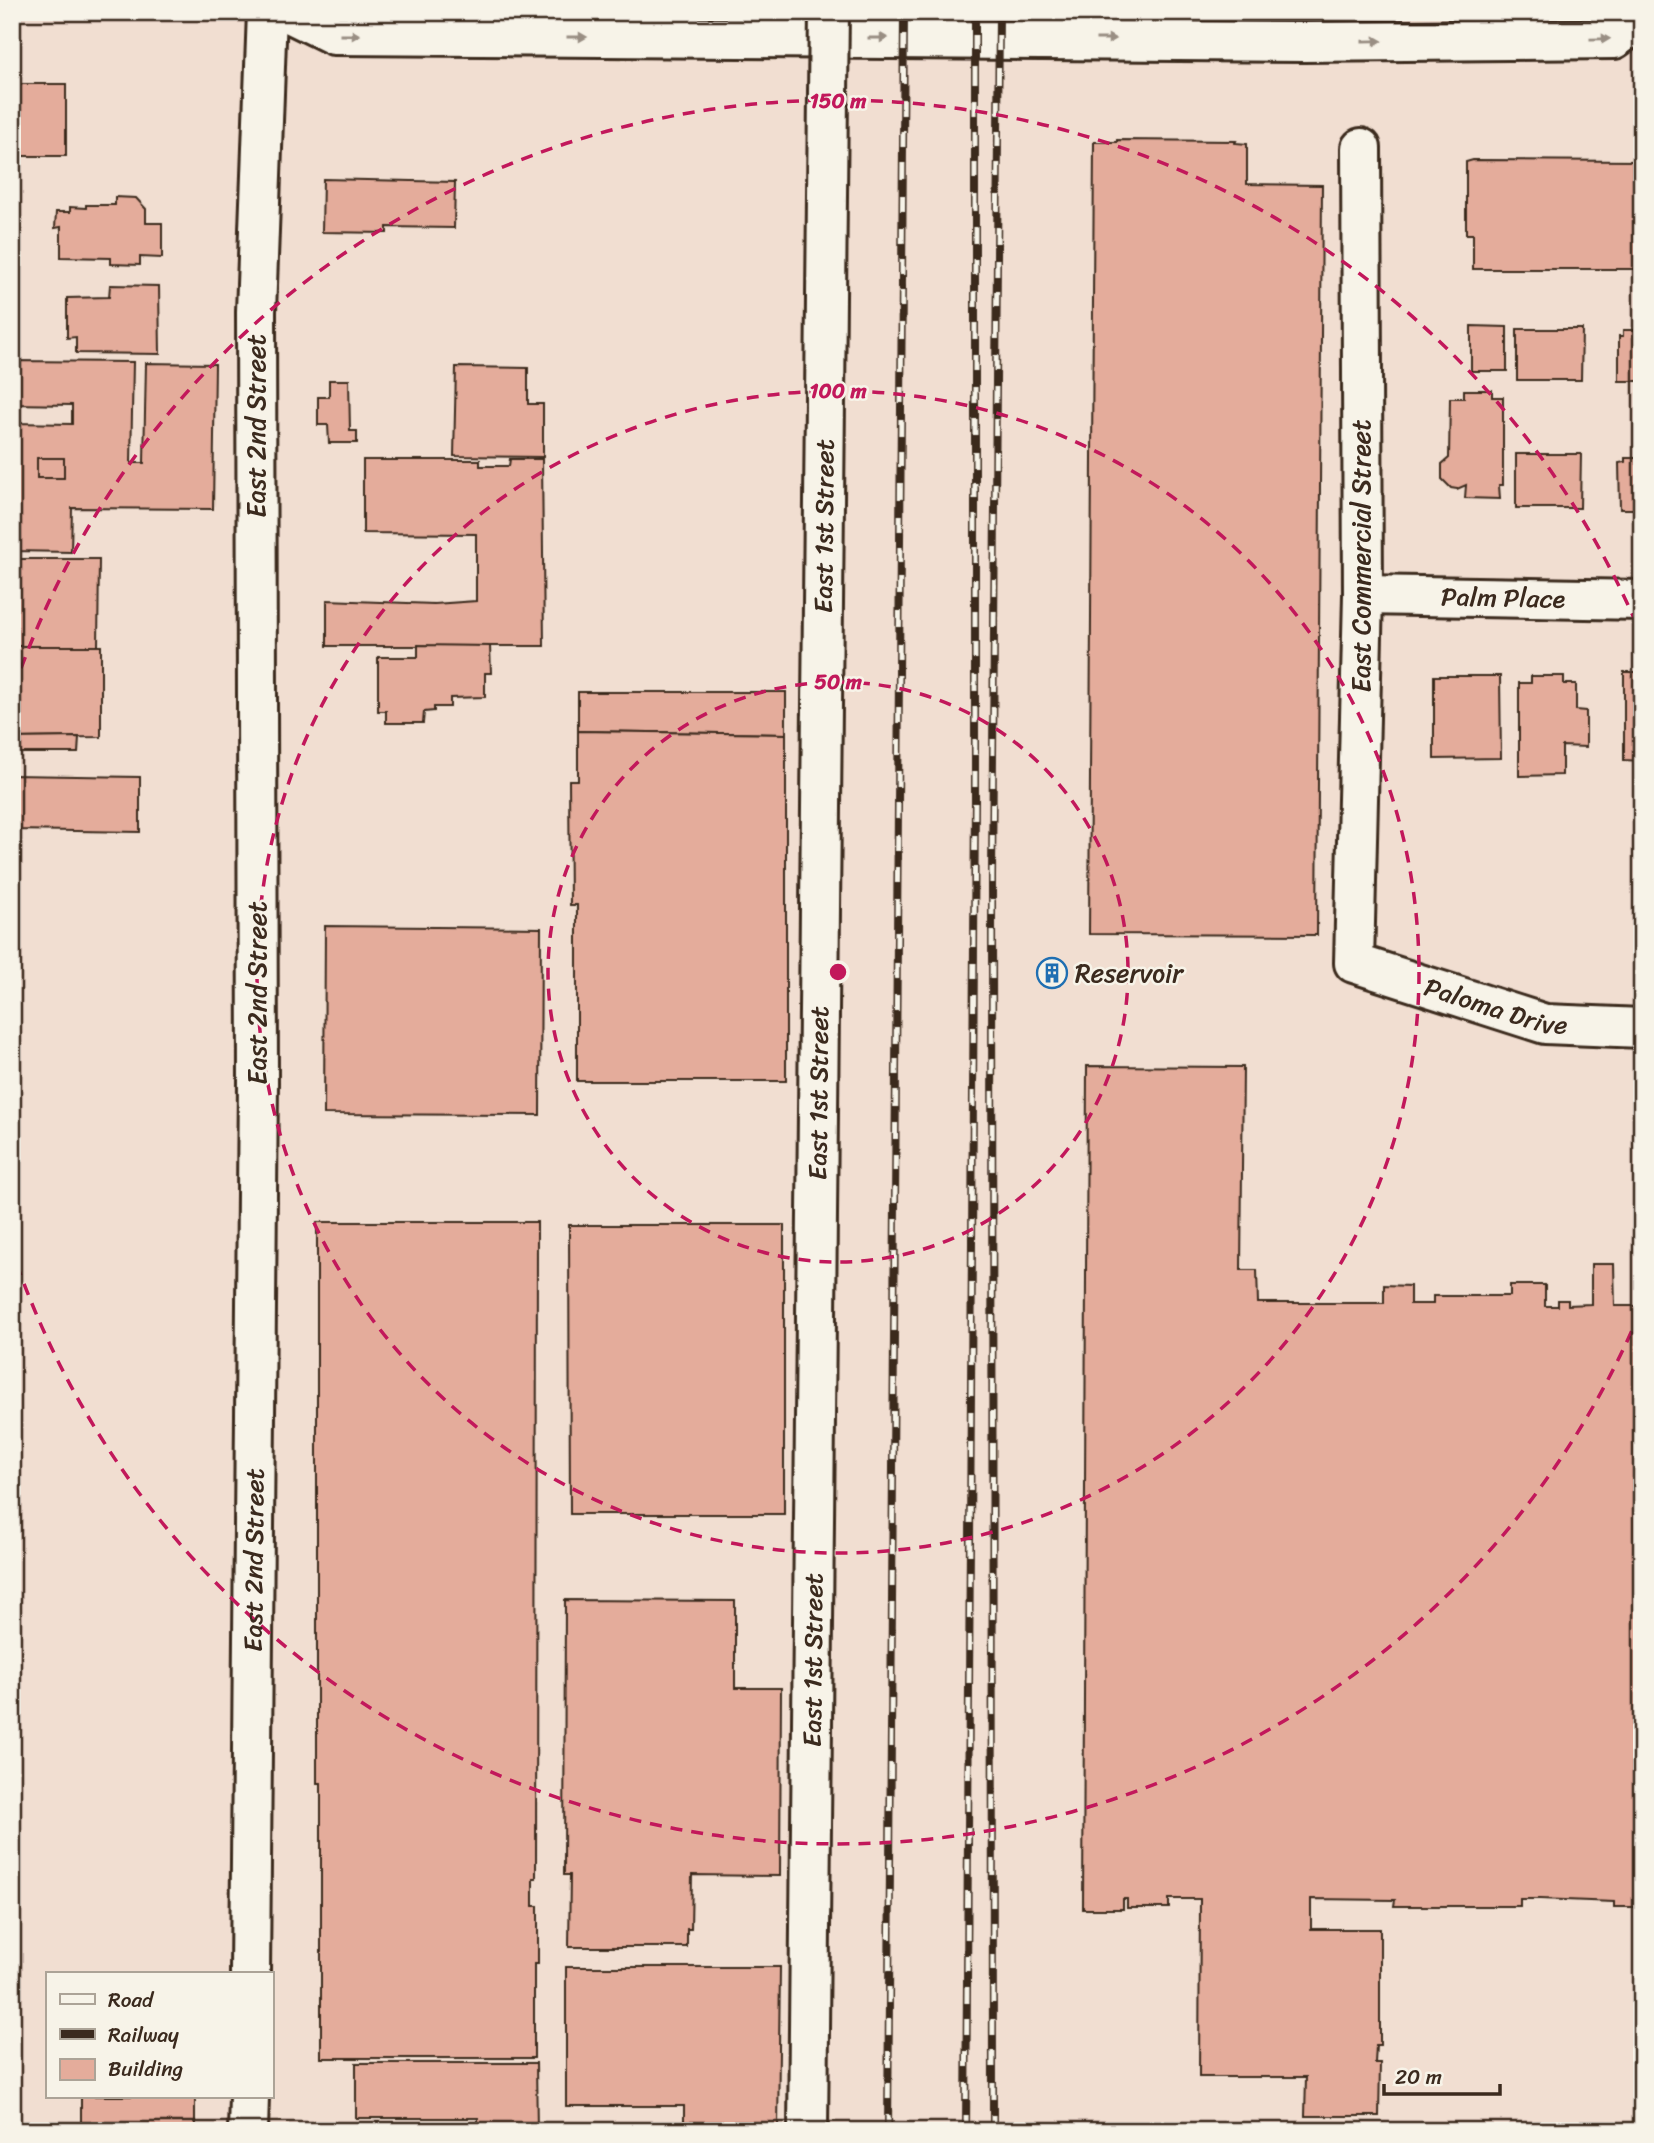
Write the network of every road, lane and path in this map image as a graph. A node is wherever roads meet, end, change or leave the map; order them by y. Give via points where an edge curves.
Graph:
1 (267, 12) edge
2 (287, 12) edge
3 (829, 12) edge
4 (1642, 19) edge
5 (1361, 148) dead end
6 (1363, 595) junction
7 (1642, 600) edge
8 (1354, 963) joint
9 (1642, 1028) edge
10 (250, 1972) edge
11 (248, 2098) edge
12 (248, 2131) edge
13 (808, 2131) edge

1 - 10 street, East 2nd Street via 256,312 258,1082
2 -> 4 street via 334,35 1304,42 1614,39
3 - 13 street, East 1st Street, bridge
5 - 6 street, East Commercial Street
6 - 7 street, Palm Place
6 - 8 street, East Commercial Street
8 - 9 street, Paloma Drive via 1545,1024
11 - 12 street

